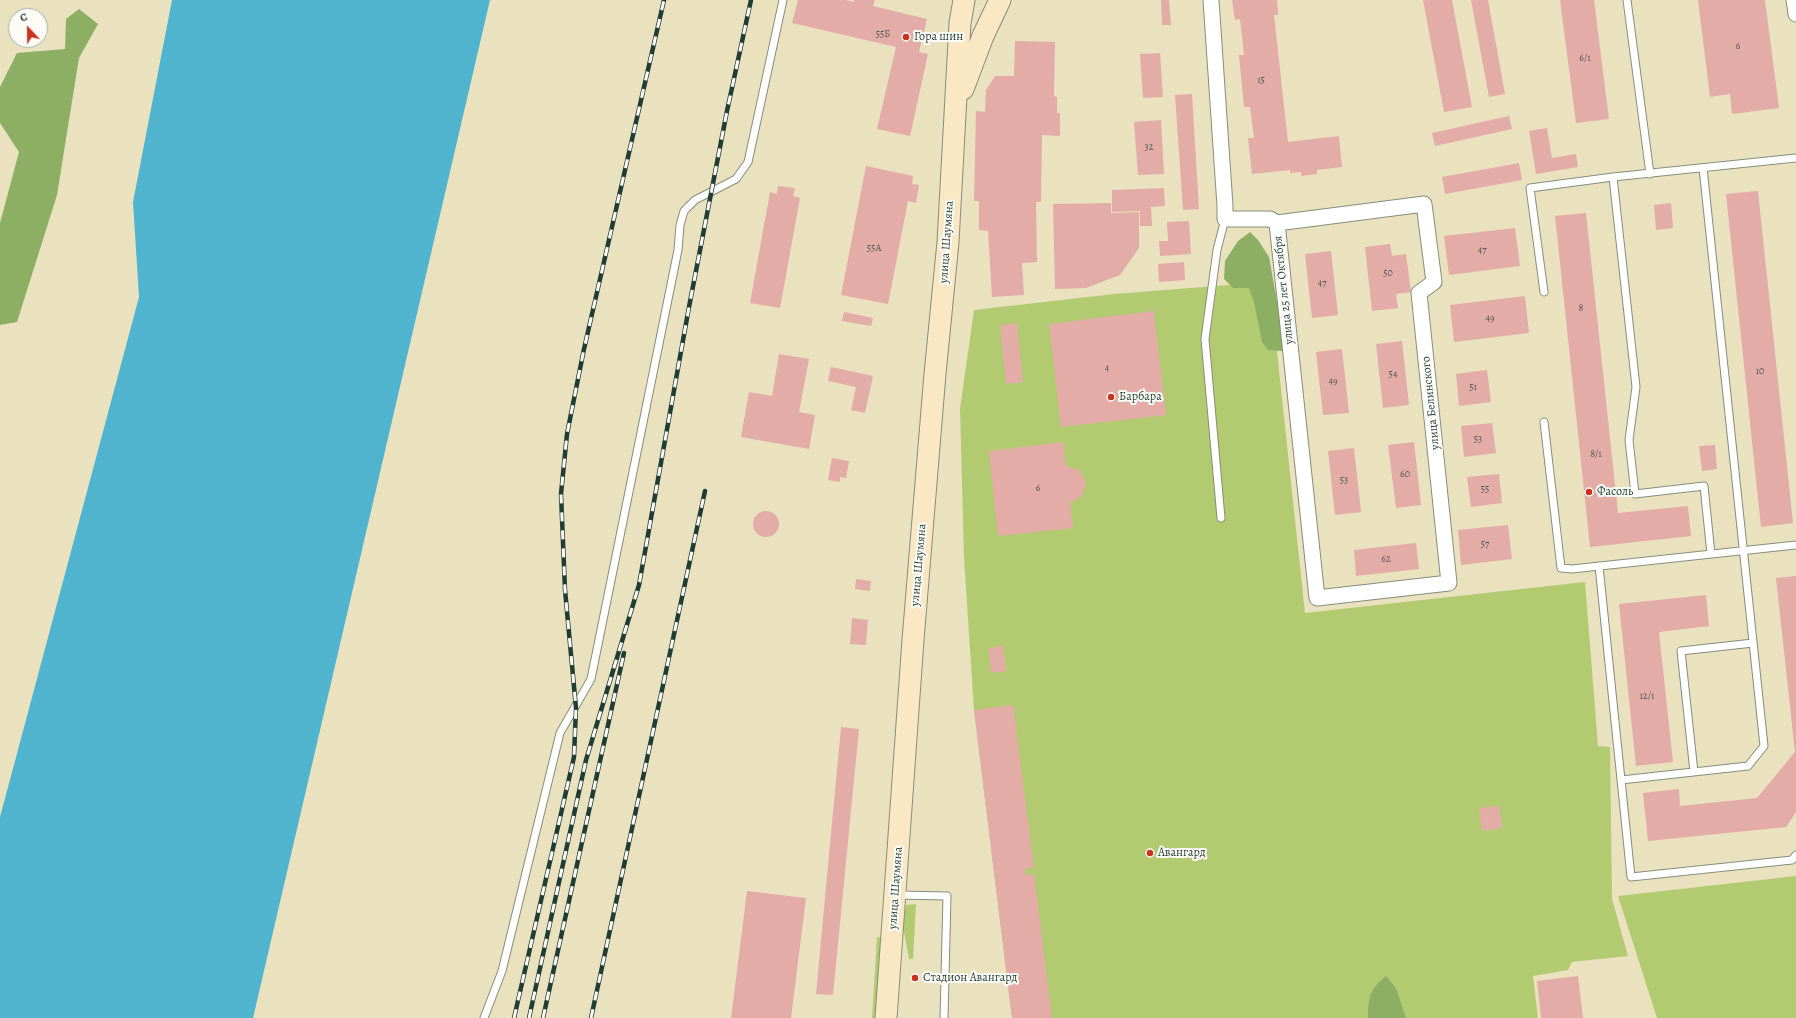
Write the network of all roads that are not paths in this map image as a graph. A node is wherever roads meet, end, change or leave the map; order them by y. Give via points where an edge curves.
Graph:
1 (783, 0) edge
2 (964, 0) edge
3 (972, 0) edge
4 (1211, 0) edge
5 (1627, 0) edge
6 (1794, 0) edge
7 (999, 2) edge
8 (1796, 14) edge
9 (955, 112) junction
10 (1796, 158) edge
11 (1703, 168) junction
12 (1650, 174) junction
13 (1613, 177) junction
14 (1225, 219) junction
15 (1277, 223) junction
16 (1544, 292) dead end
17 (1544, 422) dead end
18 (1221, 518) dead end
19 (1796, 545) edge
20 (1744, 551) junction
21 (1711, 554) junction
22 (1313, 558) joint
23 (1598, 566) junction
24 (1753, 643) junction
25 (1694, 772) junction
26 (1621, 780) junction
27 (1796, 855) edge
28 (895, 895) junction
29 (484, 1018) edge
30 (886, 1018) edge
31 (944, 1018) edge

1 - 29 lane via 748,162 736,179 695,200 684,211 591,679 560,733 502,971
2 - 9 main road, улица Шаумяна via 960,24
3 - 7 main road via 984,7
4 - 14 street
5 - 12 lane
6 - 8 street
7 - 9 main road, улица Шаумяна via 983,36
9 - 28 main road, улица Шаумяна via 948,242 935,374
10 - 11 lane
11 - 12 lane
11 - 20 lane
12 - 13 lane
13 - 16 lane via 1530,188
13 - 21 lane via 1636,387 1630,440 1635,494 1704,486
14 - 15 street, улица 25 лет Октября via 1270,219
14 - 18 lane via 1217,250 1205,339
15 - 22 street, улица 25 лет Октября
15 - 22 street, улица Белинского via 1424,204 1434,282 1419,293 1449,583 1317,598
17 - 23 lane via 1561,568
19 - 20 lane
20 - 21 lane
20 - 24 lane
21 - 23 lane
23 - 26 lane
24 - 25 lane via 1764,746 1748,766
24 - 25 lane via 1681,651
25 - 26 lane
26 - 27 lane via 1631,877 1792,860
28 - 30 main road, улица Шаумяна
28 - 31 lane via 947,896

